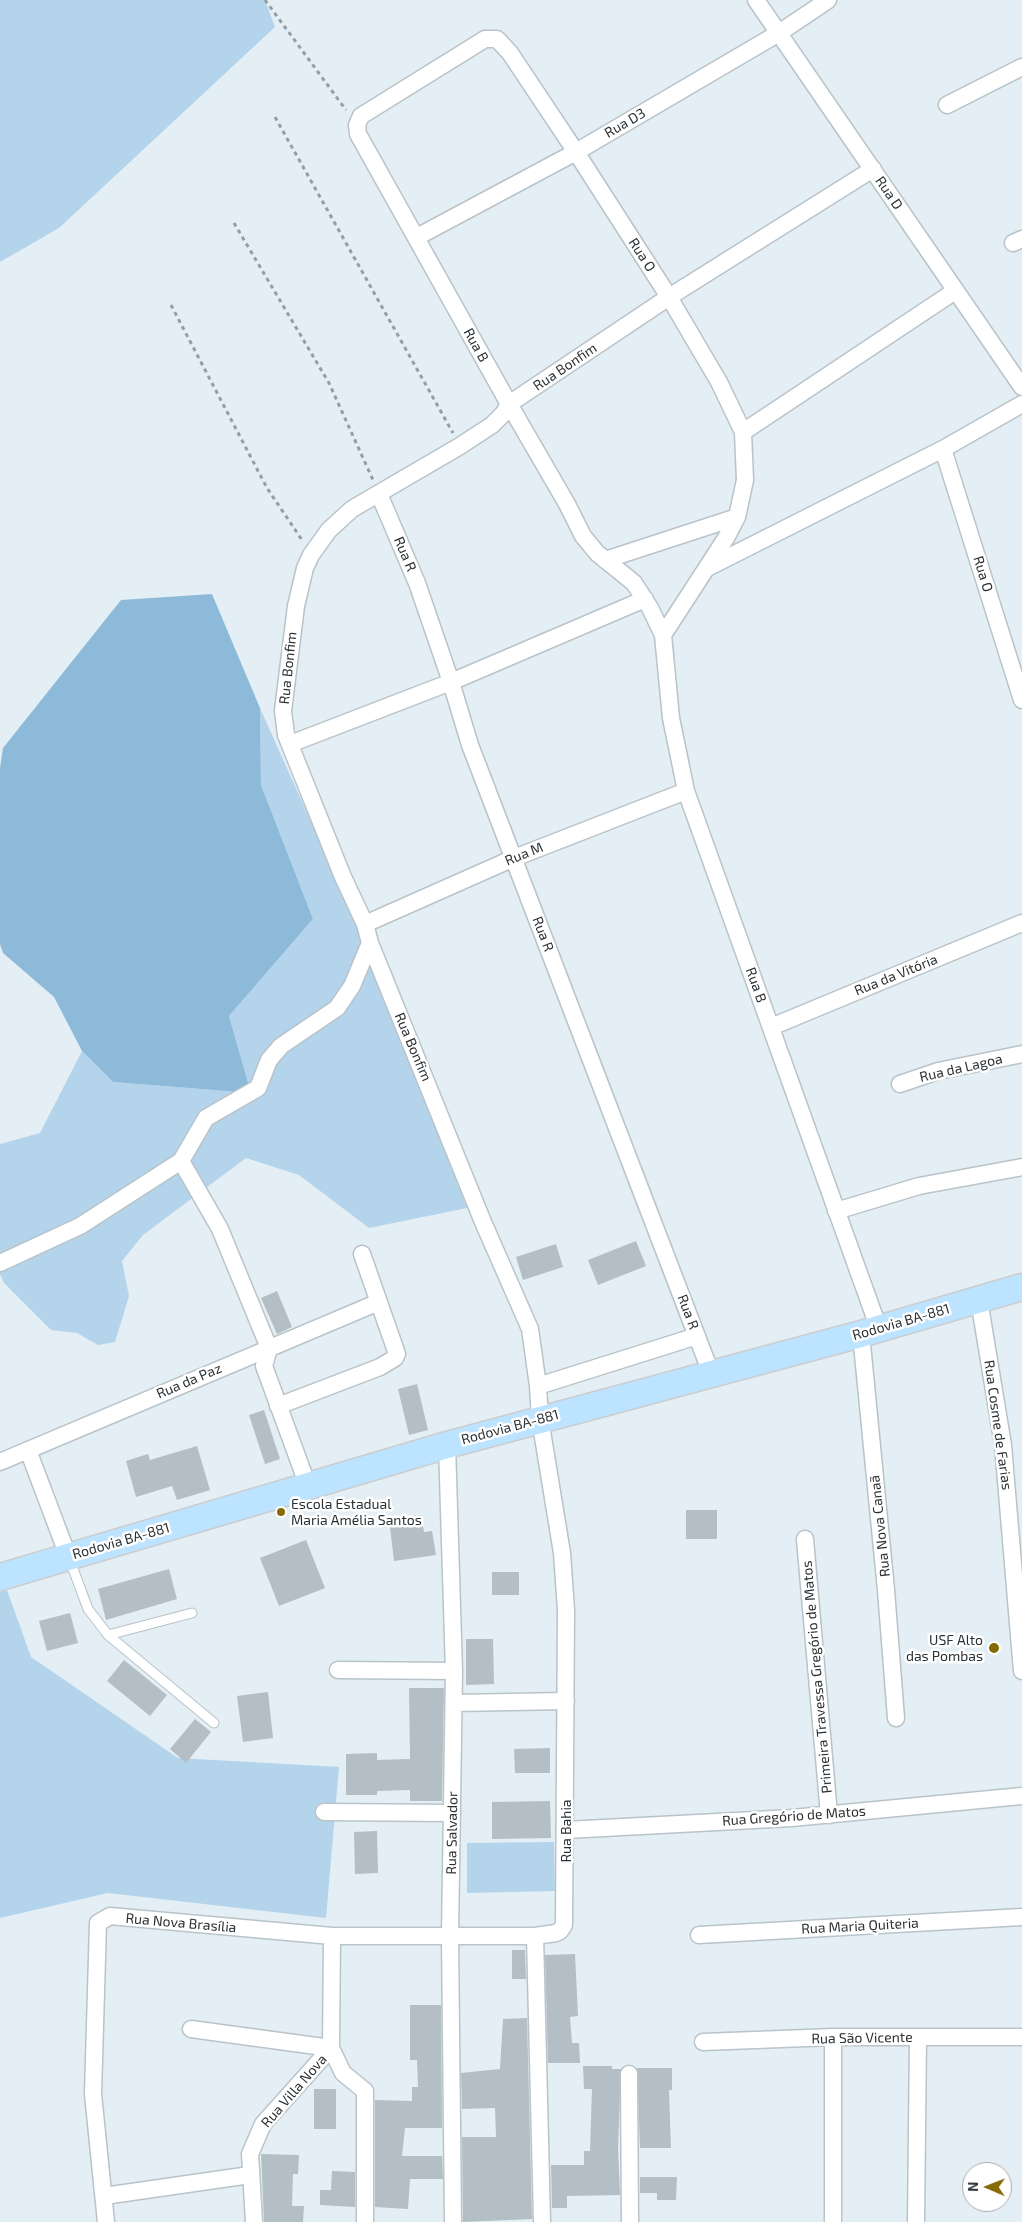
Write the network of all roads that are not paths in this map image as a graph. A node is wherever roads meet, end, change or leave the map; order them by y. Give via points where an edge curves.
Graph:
1 (756, 0) edge
2 (828, 0) edge
3 (779, 33) junction
4 (1022, 67) edge
5 (947, 105) dead end
6 (357, 125) joint
7 (576, 152) junction
8 (873, 169) junction
9 (416, 237) junction
10 (955, 291) junction
11 (669, 297) junction
12 (1022, 387) edge
13 (509, 404) junction
14 (1022, 404) edge
15 (742, 432) junction
16 (943, 449) junction
17 (379, 494) junction
18 (737, 517) junction
19 (605, 560) junction
20 (707, 568) junction
21 (645, 599) junction
22 (663, 635) junction
23 (451, 682) junction
24 (1022, 700) edge
25 (290, 744) junction
26 (686, 790) junction
27 (514, 858) junction
28 (1022, 923) edge
29 (365, 924) junction
30 (370, 942) junction
31 (771, 1027) junction
32 (1022, 1054) edge
33 (900, 1084) dead end
34 (180, 1161) junction
35 (1022, 1166) edge
36 (836, 1211) junction
37 (362, 1254) dead end
38 (0, 1263) edge
39 (1022, 1287) edge
40 (979, 1300) junction
41 (379, 1302) junction
42 (870, 1331) junction
43 (697, 1336) junction
44 (269, 1348) junction
45 (711, 1373) junction
46 (538, 1386) junction
47 (278, 1406) junction
48 (540, 1419) junction
49 (448, 1445) junction
50 (28, 1450) junction
51 (0, 1462) edge
52 (308, 1486) junction
53 (805, 1540) dead end
54 (68, 1556) junction
55 (0, 1577) edge
56 (1018, 1583) edge
57 (192, 1613) dead end
58 (108, 1635) junction
59 (338, 1670) dead end
60 (1022, 1670) edge
61 (454, 1671) junction
62 (566, 1701) junction
63 (454, 1703) junction
64 (896, 1718) dead end
65 (214, 1723) dead end
66 (1022, 1796) edge
67 (324, 1812) dead end
68 (452, 1813) junction
69 (829, 1815) junction
70 (566, 1830) junction
71 (1022, 1917) edge
72 (699, 1935) dead end
73 (332, 1936) junction
74 (450, 1936) junction
75 (535, 1936) junction
76 (191, 2029) dead end
77 (833, 2037) junction
78 (918, 2037) junction
79 (1022, 2038) edge
80 (703, 2042) dead end
81 (330, 2048) junction
82 (629, 2074) dead end
83 (250, 2175) junction
84 (104, 2196) junction
85 (106, 2222) edge
86 (254, 2222) edge
87 (365, 2222) edge
88 (453, 2222) edge
89 (542, 2222) edge
90 (630, 2222) edge
91 (833, 2222) edge
92 (916, 2222) edge

1 - 3 street, Rua D
2 - 3 street, Rua D3
3 - 7 street, Rua D3
3 - 8 street, Rua D
4 - 5 street
6 - 7 street, Rua O via 361,116 468,48 491,38 497,39 510,53
6 - 9 street, Rua B via 360,139
7 - 9 street, Rua D3
7 - 11 street, Rua O
8 - 10 street, Rua D
8 - 11 street, Rua Bonfim
9 - 13 street, Rua B
10 - 12 street, Rua D
10 - 15 street
11 - 13 street, Rua Bonfim
11 - 15 street, Rua O via 719,382
13 - 17 street, Rua Bonfim via 492,424
13 - 19 street, Rua B via 583,536
14 - 16 street
15 - 18 street, Rua O via 745,480
16 - 20 street
16 - 24 street, Rua O
17 - 23 street, Rua R via 417,583
17 - 25 street, Rua Bonfim via 340,518 311,555 305,568 296,606 283,711
18 - 19 street
18 - 20 street, Rua O
19 - 21 street, Rua B via 630,578
20 - 22 street, Rua O
21 - 22 street, Rua B
21 - 23 street
22 - 26 street, Rua B via 674,734
23 - 25 street
23 - 27 street, Rua R via 470,745
25 - 29 street, Rua Bonfim
26 - 27 street, Rua M
26 - 31 street, Rua B
27 - 29 street, Rua M
27 - 43 street, Rua R
28 - 31 street, Rua da Vitória
29 - 30 street, Rua Bonfim
30 - 34 street via 352,986 337,1008 281,1046 268,1060 258,1088 206,1118
30 - 46 street, Rua Bonfim via 483,1222 530,1329
31 - 36 street, Rua B
32 - 33 street, Rua da Lagoa via 938,1071
34 - 38 street via 80,1226
34 - 44 street via 220,1229
35 - 36 street via 919,1186
36 - 42 street, Rua B
37 - 41 street
39 - 40 main road, Rodovia BA-881
40 - 42 main road, Rodovia BA-881
40 - 56 street, Rua Cosme de Farias via 1003,1445
41 - 44 street, Rua da Paz
41 - 47 street via 396,1356 390,1363
42 - 45 main road, Rodovia BA-881
42 - 64 street, Rua Nova Canaã
43 - 45 street, Rua R
43 - 46 street
44 - 47 street via 264,1366
44 - 50 street, Rua da Paz
45 - 48 main road, Rodovia BA-881
46 - 48 street, Rua Bonfim
47 - 52 street
48 - 49 main road, Rodovia BA-881
48 - 62 street, Rua Bahia via 566,1580
49 - 52 main road, Rodovia BA-881
49 - 61 street, Rua Salvador
50 - 51 street, Rua da Paz
50 - 54 street
52 - 54 main road, Rodovia BA-881
53 - 69 street, Primeira Travessa Gregório de Matos
54 - 55 main road, Rodovia BA-881
54 - 58 lane via 88,1609
56 - 60 street, Rua Cosme de Farias
57 - 58 lane
58 - 65 lane
59 - 61 street
61 - 63 street, Rua Salvador
62 - 63 street
62 - 70 street, Rua Bahia
63 - 68 street, Rua Salvador
66 - 69 street, Rua Gregório de Matos
67 - 68 street
68 - 74 street, Rua Salvador
69 - 70 street, Rua Gregório de Matos
70 - 75 street, Rua Bahia via 564,1925 556,1933
71 - 72 street, Rua Maria Quiteria
73 - 74 street, Rua Nova Brasília
73 - 81 street, Rua Villa Nova
73 - 84 street, Rua Nova Brasília via 110,1916 98,1923 93,2094
74 - 75 street, Rua Nova Brasília
74 - 88 street, Rua Salvador
75 - 89 street
76 - 81 street
77 - 78 street, Rua São Vicente
77 - 80 street, Rua São Vicente
77 - 91 street
78 - 79 street, Rua São Vicente
78 - 92 street
81 - 83 street, Rua Villa Nova via 263,2124 250,2154
81 - 87 street, Rua Villa Nova via 343,2073 365,2091
82 - 90 street
83 - 84 street
83 - 86 street, Rua Villa Nova
84 - 85 street, Rua Nova Brasília

